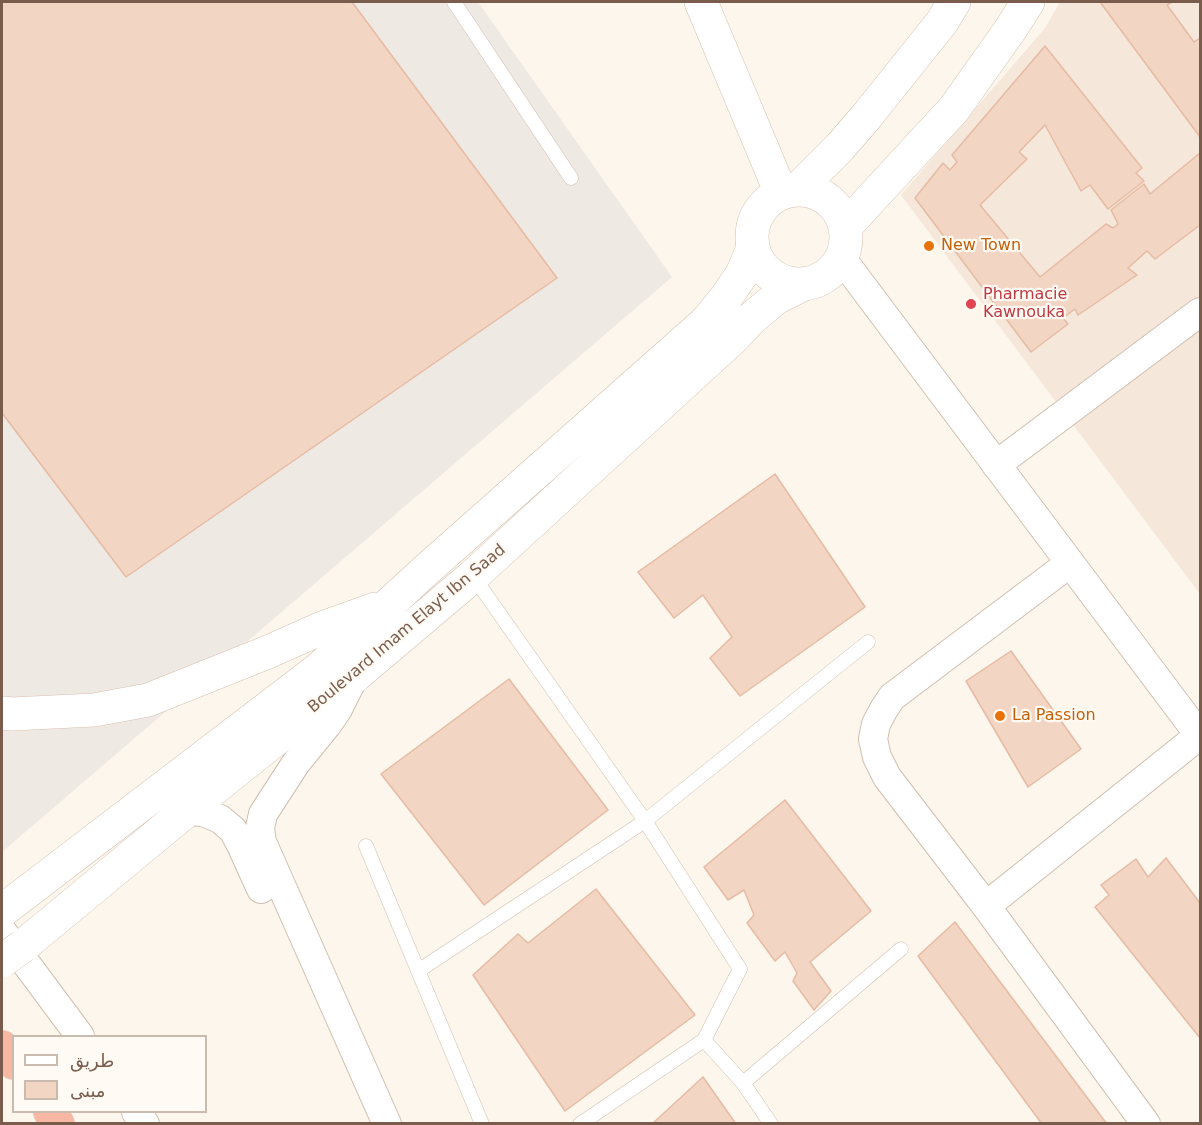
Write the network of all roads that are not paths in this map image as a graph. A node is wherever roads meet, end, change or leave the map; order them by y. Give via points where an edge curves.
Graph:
1 (454, 2) edge
2 (701, 2) edge
3 (954, 2) edge
4 (1028, 2) edge
5 (572, 178) dead end
6 (789, 191) junction
7 (846, 226) junction
8 (753, 248) junction
9 (842, 259) junction
10 (802, 285) junction
11 (1200, 312) edge
12 (996, 465) junction
13 (1070, 563) junction
14 (473, 576) junction
15 (388, 605) junction
16 (868, 642) dead end
17 (356, 675) junction
18 (2, 713) edge
19 (1200, 735) edge
20 (186, 811) junction
21 (645, 821) junction
22 (366, 846) dead end
23 (986, 906) junction
24 (2, 911) edge
25 (9, 946) edge
26 (901, 949) dead end
27 (418, 971) junction
28 (79, 1035) edge
29 (704, 1040) junction
30 (2, 1047) edge
31 (12, 1061) edge
32 (743, 1083) junction
33 (365, 1124) edge
34 (387, 1124) edge
35 (482, 1124) edge
36 (580, 1124) edge
37 (771, 1124) edge
38 (1146, 1124) edge

1 - 5 lane
2 - 6 street
3 - 6 street via 840,147
4 - 7 street via 954,109
6 - 7 street via 813,191 828,199
6 - 8 street via 767,202 757,216
7 - 9 street via 847,243
8 - 10 street via 771,276
8 - 15 street, Boulevard Imam Elayt Ibn Saad via 742,274 706,322
9 - 10 street via 832,272
9 - 12 street
10 - 14 street, Boulevard Imam Elayt Ibn Saad via 776,298 752,318
11 - 12 street
12 - 13 street
13 - 19 street
13 - 23 street via 892,697 876,724 873,739 887,777
14 - 17 street, Boulevard Imam Elayt Ibn Saad
14 - 21 lane
15 - 18 street via 148,700 94,710
15 - 24 street, Boulevard Imam Elayt Ibn Saad via 320,668
16 - 21 lane
17 - 20 street, Boulevard Imam Elayt Ibn Saad
17 - 34 street via 338,709 263,814 260,828 262,842
19 - 23 street
20 - 25 street, Boulevard Imam Elayt Ibn Saad
20 - 33 street via 203,812 233,830
21 - 27 lane
21 - 29 lane via 740,969
22 - 27 lane
23 - 38 street
25 - 28 street
26 - 32 lane
27 - 35 lane
29 - 32 lane
29 - 36 lane
30 - 31 highway
32 - 37 lane

